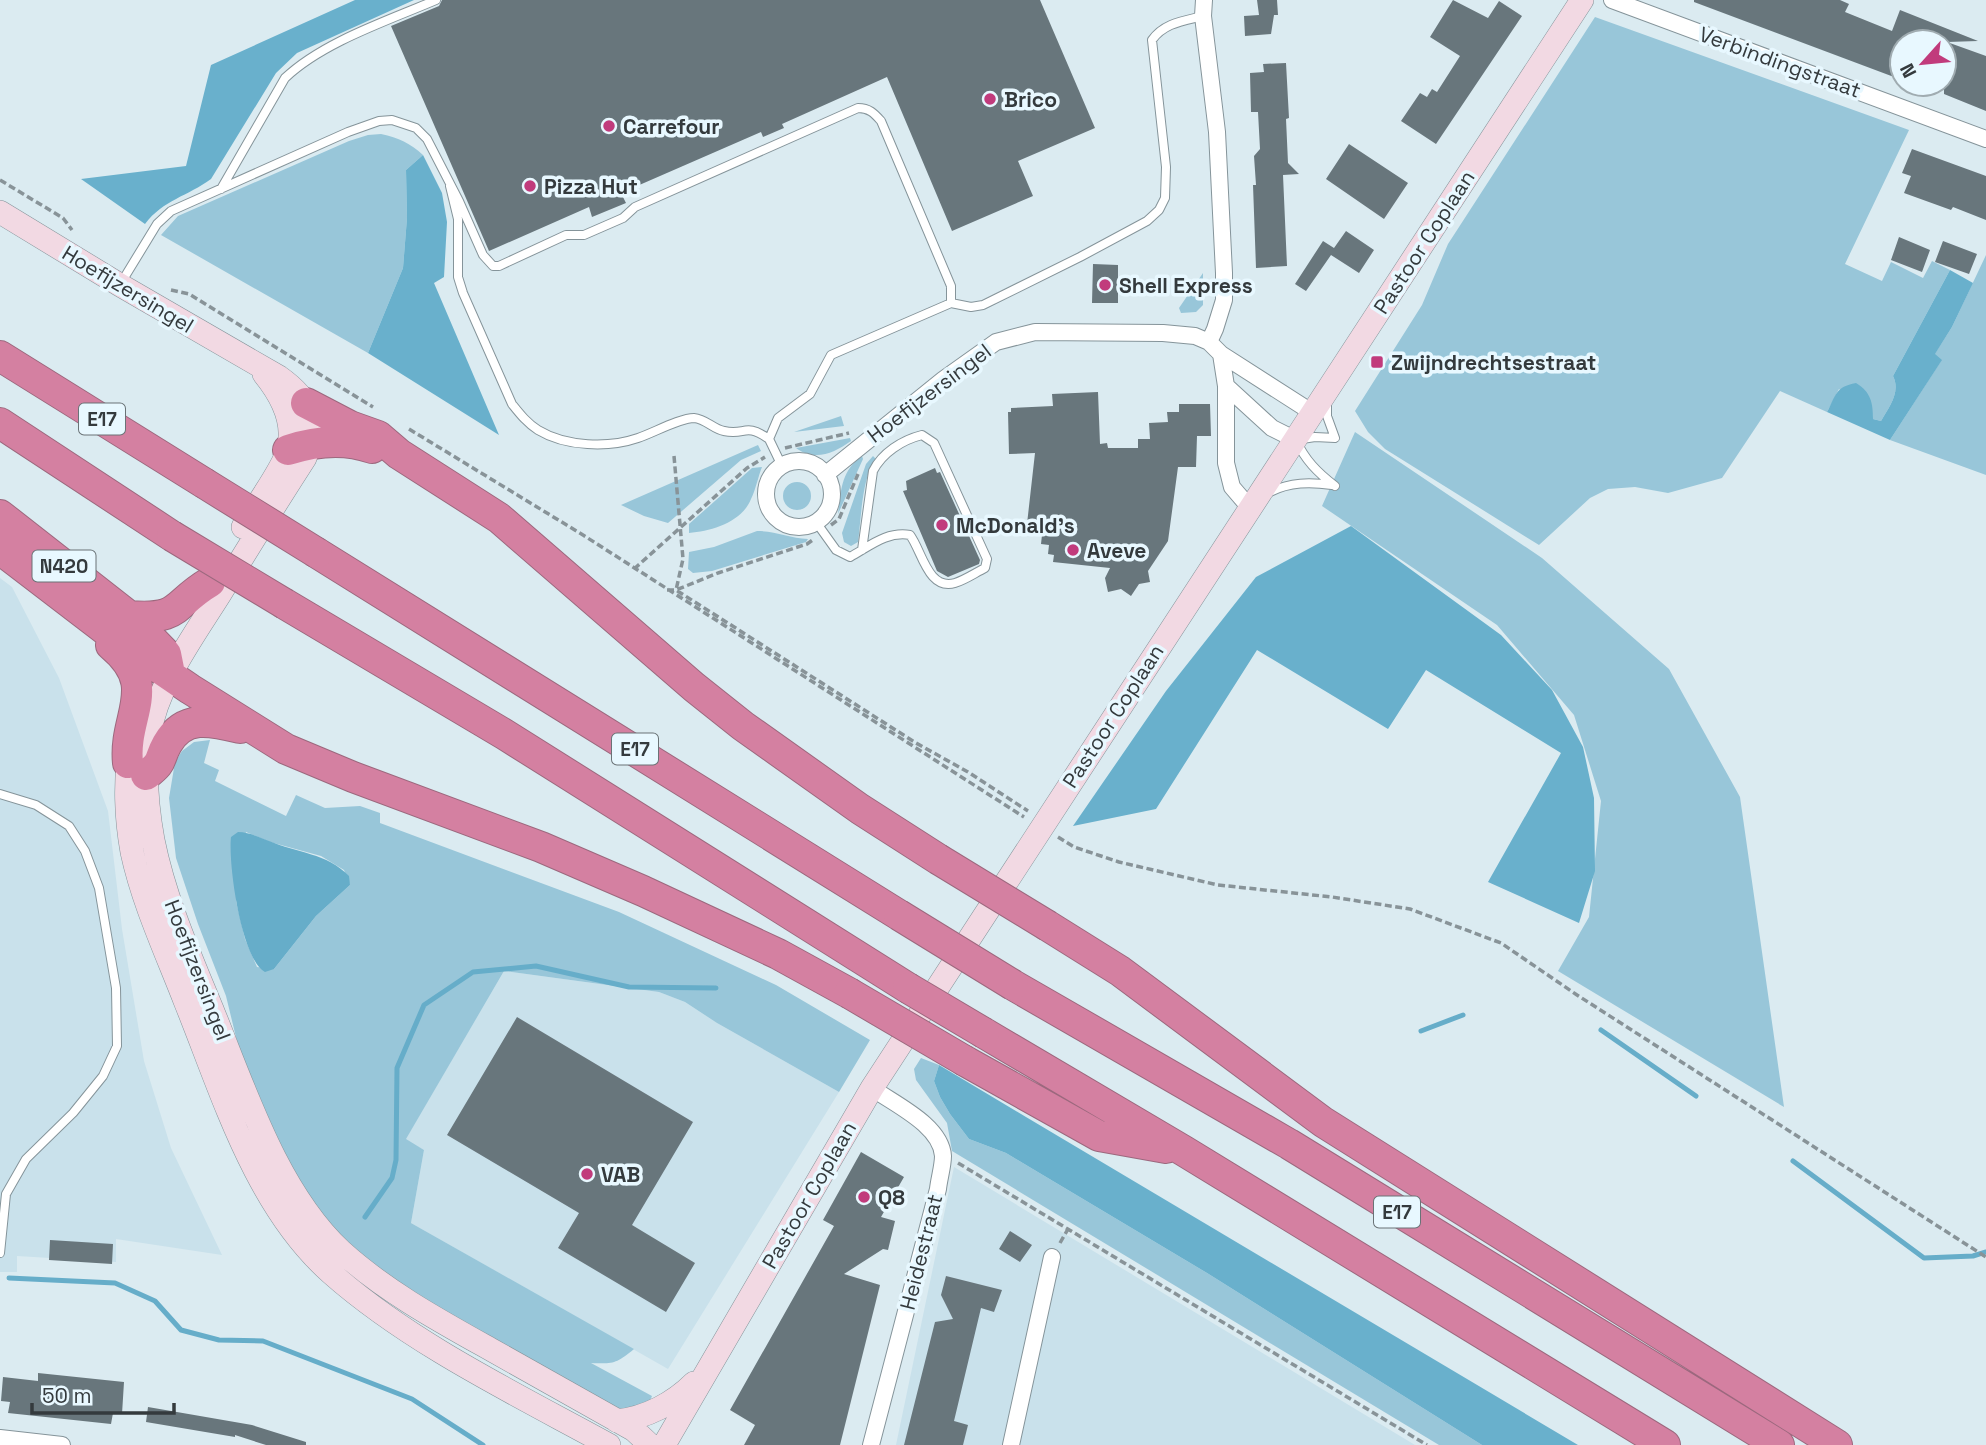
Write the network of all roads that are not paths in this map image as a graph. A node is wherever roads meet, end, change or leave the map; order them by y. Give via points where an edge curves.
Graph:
1 (436, 0) edge
2 (1191, 0) edge
3 (1582, 0) edge
4 (1612, 0) edge
5 (1203, 8) edge
6 (1986, 139) edge
7 (450, 186) junction
8 (221, 189) junction
9 (0, 212) edge
10 (120, 285) junction
11 (951, 303) junction
12 (1209, 342) junction
13 (1221, 354) junction
14 (0, 356) edge
15 (257, 364) junction
16 (1226, 386) junction
17 (1328, 391) junction
18 (306, 403) junction
19 (1313, 414) junction
20 (0, 423) edge
21 (769, 439) junction
22 (1296, 440) junction
23 (300, 447) junction
24 (399, 454) junction
25 (779, 459) junction
26 (825, 475) junction
27 (1252, 504) junction
28 (0, 515) edge
29 (820, 527) junction
30 (0, 549) edge
31 (862, 550) junction
32 (210, 582) junction
33 (84, 613) junction
34 (129, 617) junction
35 (166, 666) junction
36 (260, 733) junction
37 (137, 769) junction
38 (0, 794) edge
39 (872, 1088) junction
40 (1184, 1151) junction
41 (0, 1252) edge
42 (1052, 1257) dead end
43 (706, 1371) junction
44 (617, 1421) junction
45 (0, 1438) edge
46 (62, 1445) edge
47 (609, 1445) edge
48 (650, 1445) edge
49 (664, 1445) edge
50 (871, 1445) edge
51 (1011, 1445) edge
52 (1665, 1445) edge
53 (1779, 1445) edge
54 (1837, 1445) edge

1 - 8 lane via 300,64 285,78
2 - 5 street
3 - 17 street, Pastoor Coplaan
4 - 6 street, Verbindingstraat
5 - 11 lane via 1158,31 1152,40 1166,186 1159,210 1147,221 983,305
5 - 12 street via 1217,132 1224,273 1224,300
7 - 8 lane via 427,139 416,128 392,120 348,132
7 - 11 lane via 482,255 499,266 566,235 584,234 623,218 635,207 866,108 881,121 951,286
7 - 21 lane via 458,219 458,277 463,293 523,419 540,431 577,443 624,442 693,418 726,432 746,429
8 - 10 lane via 164,217
9 - 10 street, Hoefijzersingel
10 - 15 street, Hoefijzersingel
11 - 21 lane via 831,355 810,394 778,418
12 - 13 street
12 - 26 street, Hoefijzersingel via 1163,333 1035,332 996,342
13 - 16 street
13 - 19 street
14 - 53 highway, E17, bridge via 1013,985 1289,1144
15 - 18 street, Hoefijzersingel via 297,390
15 - 23 street, Hoefijzersingel via 278,390 289,430
16 - 22 street via 1272,428
16 - 27 street via 1226,463 1232,487
17 - 19 street, Pastoor Coplaan
17 - 22 lane via 1327,416 1335,438
18 - 23 street via 312,416
18 - 24 highway via 378,436
19 - 22 street, Pastoor Coplaan
20 - 40 highway, bridge via 172,536 504,734 867,963
21 - 25 lane
22 - 27 street, Pastoor Coplaan
22 - 27 lane via 1302,455 1335,486 1309,482 1280,487
23 - 24 highway via 354,442
23 - 32 street, Hoefijzersingel
23 - 35 street, Hoefijzersingel via 305,458 202,622
24 - 54 highway, bridge via 499,518 743,726 860,809 1121,971 1323,1122
25 - 26 street via 801,461
25 - 29 street via 766,490 770,510 776,519 795,527
26 - 29 street via 831,496
27 - 39 street, Pastoor Coplaan
28 - 34 highway, N420
29 - 31 lane via 836,551 850,557
30 - 33 highway, N420
31 - 31 lane via 888,534 900,533 910,535 932,579 943,584 954,584 985,568 987,559 946,466 934,443 922,435 899,444 873,471
32 - 34 highway via 170,614
32 - 35 street, Hoefijzersingel
33 - 35 highway, N420 via 124,644
33 - 37 highway via 135,675 137,705 126,748
34 - 35 highway, N420
35 - 36 highway
35 - 37 street, Hoefijzersingel via 159,704
36 - 37 highway via 193,721 177,731 161,763
36 - 40 highway, bridge via 353,777 541,847 778,954 1099,1136
37 - 44 street, Hoefijzersingel via 163,880 181,931 267,1140 315,1221 338,1248 384,1286
37 - 47 street, Hoefijzersingel via 128,804 132,850 144,894 268,1195 329,1272 368,1303 502,1387
38 - 41 lane via 36,805 69,826 85,851 99,888 116,988 117,1046 103,1076 26,1159 6,1194
39 - 43 street, Pastoor Coplaan
39 - 50 street, Heidestraat via 935,1135 943,1154 938,1189
40 - 52 highway
42 - 51 street
43 - 44 street via 661,1408
43 - 49 street, Pastoor Coplaan
44 - 48 street, Hoefijzersingel
45 - 46 street

